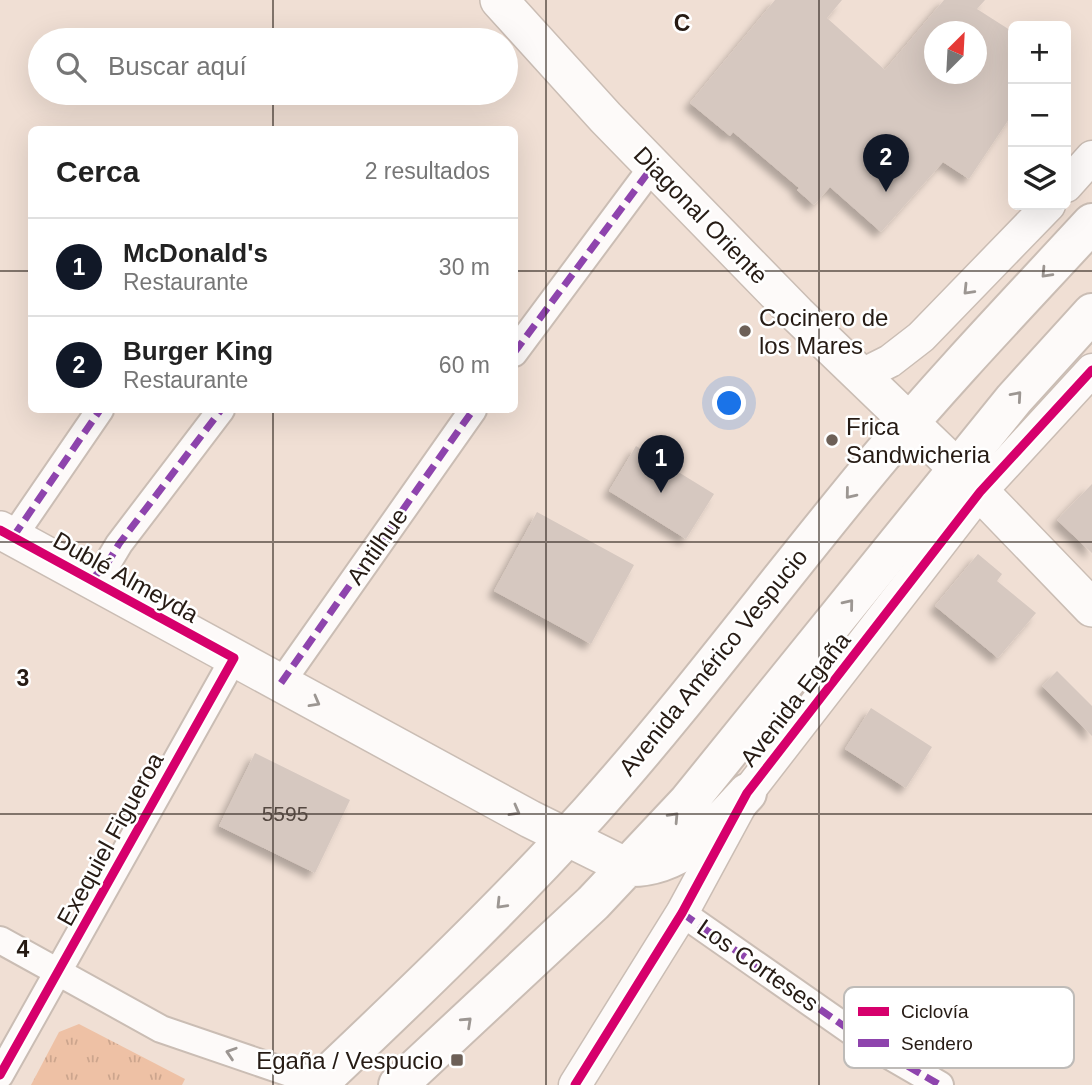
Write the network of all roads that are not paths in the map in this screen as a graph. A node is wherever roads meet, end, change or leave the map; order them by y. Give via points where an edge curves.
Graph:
1 (499, 0) edge
2 (1092, 157) edge
3 (653, 166) junction
4 (1071, 180) edge
5 (1044, 210) edge
6 (1092, 223) edge
7 (1092, 313) edge
8 (518, 349) edge
9 (1092, 370) edge
10 (860, 376) junction
11 (98, 413) edge
12 (219, 413) edge
13 (471, 413) edge
14 (910, 423) junction
15 (969, 480) junction
16 (6, 534) edge
17 (91, 580) junction
18 (1092, 608) edge
19 (233, 657) junction
20 (281, 683) junction
21 (747, 793) junction
22 (565, 837) junction
23 (627, 867) junction
24 (682, 913) junction
25 (0, 940) edge
26 (58, 972) junction
27 (844, 1026) edge
28 (911, 1068) edge
29 (0, 1075) edge
30 (318, 1084) edge
31 (398, 1085) edge
32 (575, 1085) edge
33 (940, 1085) edge

1 - 3 main road, Diagonal Oriente
2 - 4 street
3 - 8 street
3 - 10 main road, Diagonal Oriente
5 -> 10 street via 921,337 890,361
6 -> 14 main road, Avenida Américo Vespucio
15 -> 7 main road via 1014,399
9 - 15 street, Avenida Egaña
10 - 14 main road, Diagonal Oriente
11 - 16 street
12 - 17 street
13 - 20 street, Antilhue
14 - 15 main road, Diagonal Oriente
14 -> 22 main road, Avenida Américo Vespucio via 640,753
15 - 18 main road, Diagonal Oriente
15 - 21 street, Avenida Egaña
23 -> 15 main road
16 - 17 main road, Dublé Almeyda
17 - 19 main road, Dublé Almeyda
19 - 20 main road, Dublé Almeyda
19 - 26 street, Exequiel Figueroa
20 -> 22 main road, Dublé Almeyda
21 - 23 main road via 711,831 684,851 659,864
21 - 24 street, Avenida Egaña
22 - 23 main road, Dublé Almeyda
22 -> 30 main road, Avenida Américo Vespucio
31 -> 23 main road
24 - 27 street, Los Corteses
24 - 32 street, Avenida Egaña
25 - 26 street
26 - 29 street, Exequiel Figueroa
30 -> 26 street via 162,1029
28 - 33 street, Los Corteses

